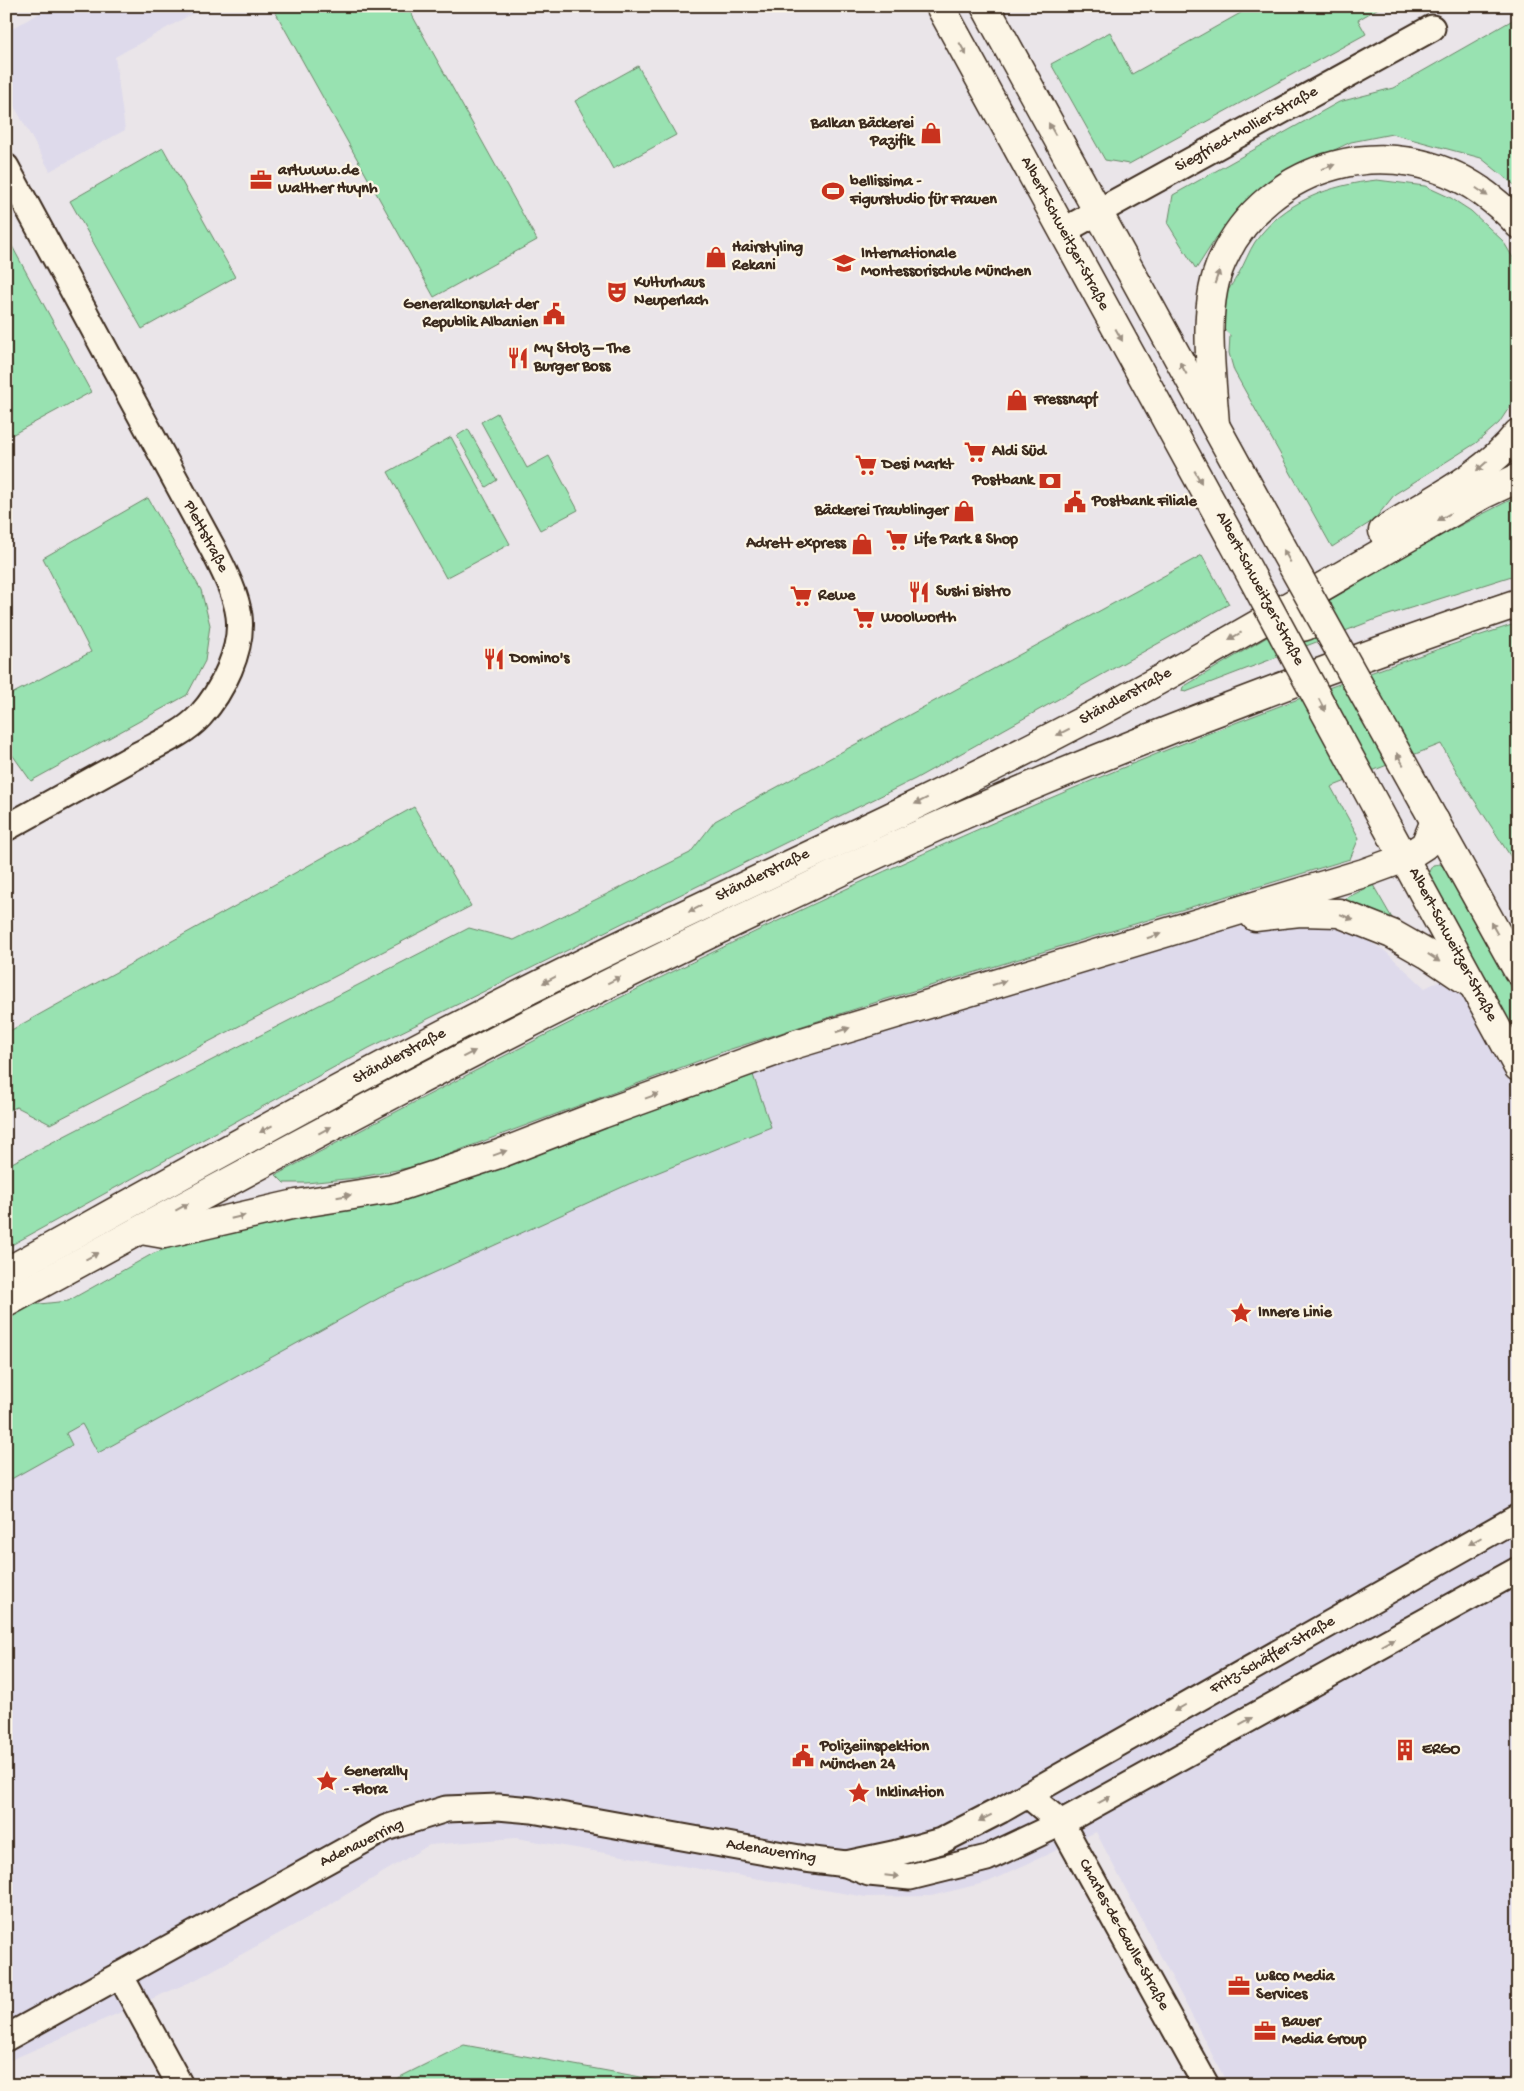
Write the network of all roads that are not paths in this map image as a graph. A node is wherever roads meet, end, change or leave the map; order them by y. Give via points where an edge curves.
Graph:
1 (940, 6) edge
2 (985, 6) edge
3 (1432, 28) dead end
4 (6, 167) edge
5 (1098, 212) junction
6 (1518, 224) edge
7 (1063, 231) junction
8 (1216, 425) junction
9 (1518, 433) edge
10 (1518, 478) edge
11 (1353, 568) junction
12 (1518, 603) edge
13 (1316, 609) junction
14 (1279, 625) junction
15 (1429, 811) junction
16 (6, 828) edge
17 (1405, 858) junction
18 (1194, 924) junction
19 (1518, 971) edge
20 (1473, 986) junction
21 (1518, 1067) edge
22 (139, 1230) junction
23 (6, 1272) edge
24 (6, 1303) edge
25 (1518, 1516) edge
26 (1518, 1570) edge
27 (1028, 1795) junction
28 (1062, 1823) junction
29 (846, 1864) junction
30 (120, 1975) junction
31 (6, 2038) edge
32 (180, 2085) edge
33 (1206, 2085) edge

1 -> 7 main road, Albert-Schweitzer-Straße
5 -> 2 main road
3 - 5 street, Siegfried-Mollier-Straße
4 - 16 street, Plettstraße via 213,548 239,616 230,668 199,717 170,738
5 - 7 street, Siegfried-Mollier-Straße
8 -> 5 main road
8 -> 6 main road via 1212,291 1222,260 1240,230 1259,207 1286,186 1344,162 1396,159 1443,171 1472,185
7 -> 14 main road, Albert-Schweitzer-Straße, bridge
13 -> 8 main road, bridge
9 -> 11 main road via 1471,476 1372,538
10 -> 11 main road, Ständlerstraße
11 -> 23 main road, Ständlerstraße via 1067,730 437,1037
22 -> 12 main road, Ständlerstraße via 565,1004 974,810 1221,708
13 - 14 main road via 1315,619 1306,627 1296,629
15 -> 13 main road, bridge
14 -> 17 main road, Albert-Schweitzer-Straße, bridge
15 - 17 main road via 1424,845
19 -> 15 main road
17 - 18 main road
17 - 20 main road, Albert-Schweitzer-Straße
18 -> 20 main road via 1300,912 1339,913 1392,934
22 -> 18 main road via 164,1234 296,1204 392,1188 499,1154 796,1044
20 - 21 main road, Albert-Schweitzer-Straße
24 -> 22 main road, Ständlerstraße
25 -> 27 street, Fritz-Schäffer-Straße
28 -> 26 street
27 - 28 street, Charles-de-Gaulle-Straße
27 -> 29 street, Adenauerring via 941,1841
29 -> 28 street, Adenauerring via 869,1873 910,1877 926,1875 988,1858
28 - 33 street, Charles-de-Gaulle-Straße
29 - 30 street, Adenauerring via 532,1810 498,1807 446,1809 386,1828
30 - 31 street, Adenauerring
30 - 32 street

